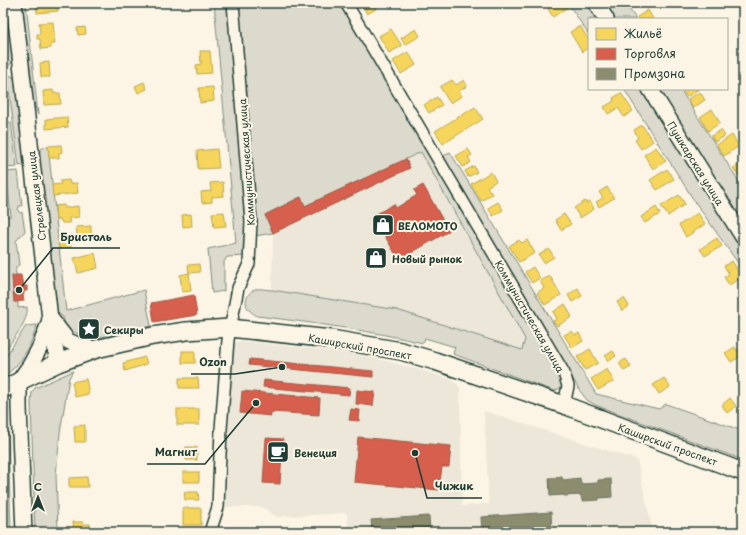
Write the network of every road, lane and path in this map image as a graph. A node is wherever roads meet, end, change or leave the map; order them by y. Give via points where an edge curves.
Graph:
1 (14, 3) edge
2 (233, 3) edge
3 (346, 3) edge
4 (596, 3) edge
5 (605, 18) edge
6 (651, 90) edge
7 (743, 237) edge
8 (50, 319) junction
9 (230, 328) junction
10 (96, 349) junction
11 (58, 363) junction
12 (19, 381) junction
13 (3, 389) edge
14 (564, 405) junction
15 (743, 472) edge
16 (24, 532) edge
17 (210, 532) edge

1 - 8 main road, Стрелецкая улица
2 - 9 street, Коммунистическая улица via 251,221 249,264 238,288
3 - 14 street, Коммунистическая улица via 564,373 568,386
4 - 5 main road
6 - 7 main road, Пушкарская улица
8 - 10 main road via 68,341
8 - 11 main road
8 - 12 main road, Стрелецкая улица via 40,347
9 - 10 main road, Каширский проспект via 153,336
9 - 14 main road, Каширский проспект via 331,339 401,351
9 - 17 street, Коммунистическая улица via 225,365 218,507
10 - 11 main road, Каширский проспект
11 - 12 main road, Каширский проспект
12 - 13 main road, Стрелецкая улица
12 - 16 main road
14 - 15 main road, Каширский проспект

